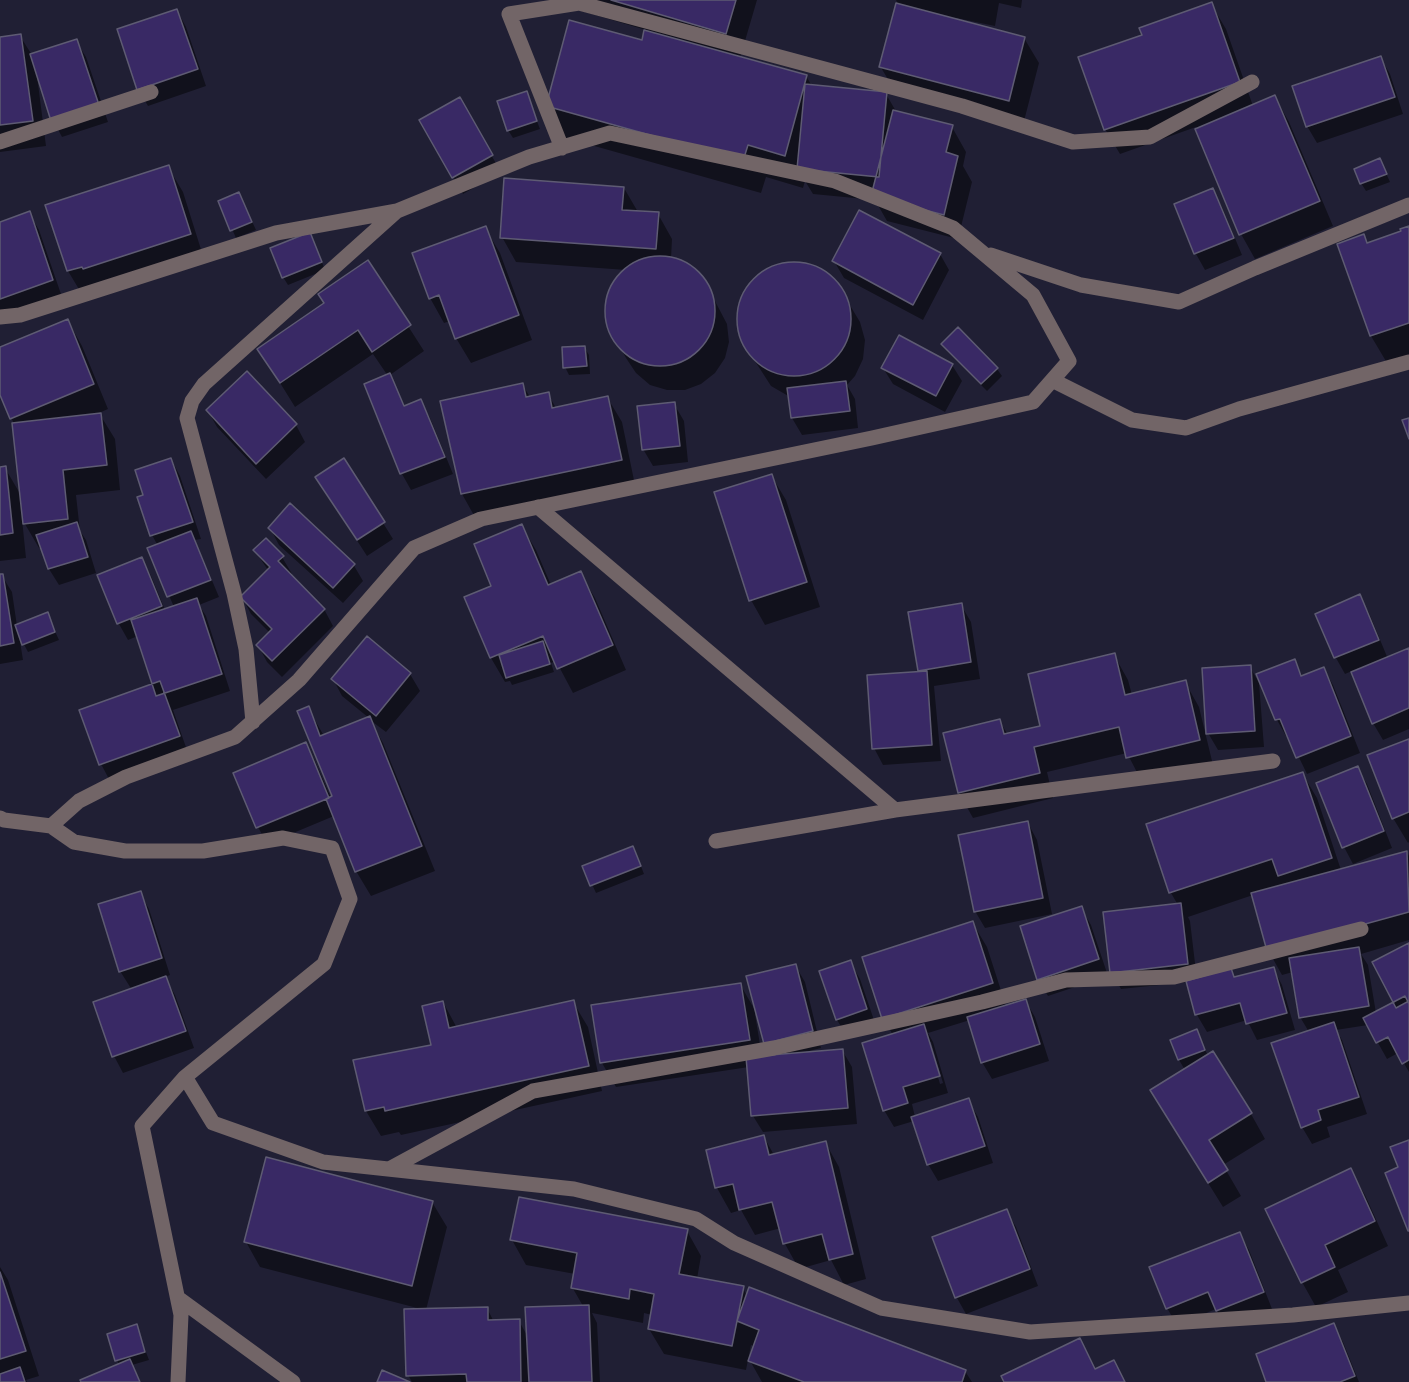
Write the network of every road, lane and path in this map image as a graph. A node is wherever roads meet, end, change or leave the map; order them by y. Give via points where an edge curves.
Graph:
1 (1252, 82) dead end
2 (151, 92) dead end
3 (0, 142) edge
4 (561, 148) junction
5 (1409, 205) edge
6 (397, 211) junction
7 (982, 253) junction
8 (0, 317) edge
9 (1409, 362) edge
10 (1052, 380) junction
11 (538, 507) junction
12 (253, 722) junction
13 (1273, 760) dead end
14 (895, 810) junction
15 (0, 818) edge
16 (51, 826) junction
17 (716, 841) dead end
18 (1361, 929) dead end
19 (185, 1077) junction
20 (389, 1169) junction
21 (178, 1298) junction
22 (1409, 1304) edge
23 (178, 1382) edge
24 (292, 1382) edge

1 - 4 street via 1150,137 1073,142 962,106 579,3 509,14
2 - 3 street
4 - 6 street via 529,157
4 - 7 street via 610,134 835,181 953,228
5 - 7 street via 1179,302 1081,285
6 - 8 street via 276,232 20,315
6 - 12 street via 204,384 192,400 187,418 234,593 246,649
7 - 10 street via 1033,295 1069,361
9 - 10 street via 1239,409 1186,428 1132,420
10 - 11 street via 1033,402
11 - 12 street via 481,519 414,548 299,680
11 - 14 street
12 - 16 street via 235,737 126,777 79,801
13 - 14 street
14 - 17 street
15 - 16 street
16 - 19 street via 74,842 125,851 204,850 283,838 332,848 350,898 324,964
18 - 20 street via 1174,977 1066,980 774,1048 533,1090
19 - 20 street via 213,1123 323,1162
19 - 21 street via 142,1126
20 - 22 street via 574,1189 685,1216 734,1243 881,1308 1030,1332 1293,1316
21 - 23 street
21 - 24 street

